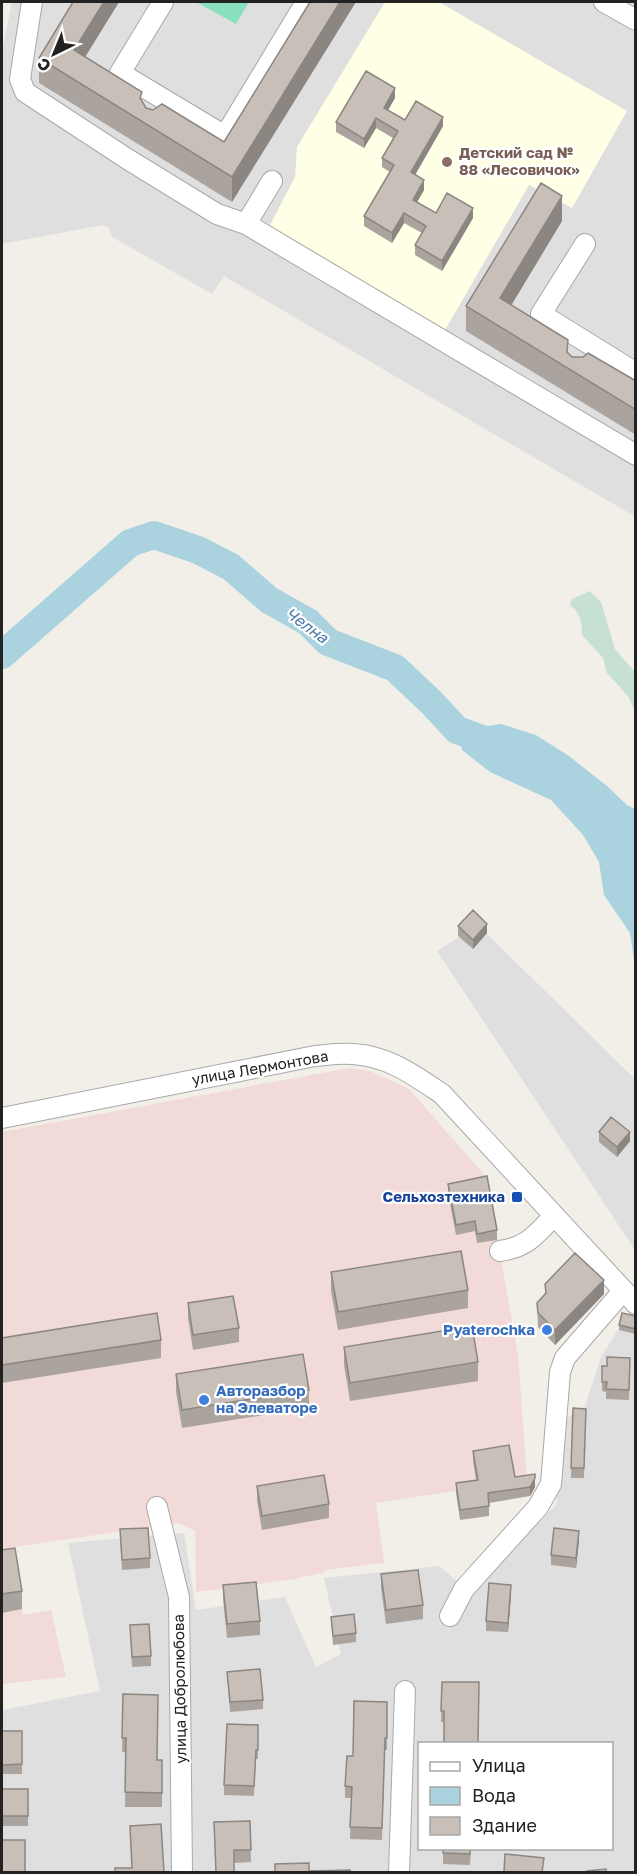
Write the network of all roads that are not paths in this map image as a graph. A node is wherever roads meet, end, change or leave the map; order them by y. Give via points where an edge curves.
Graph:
1 (32, 2) edge
2 (163, 2) edge
3 (306, 2) edge
4 (604, 2) edge
5 (636, 20) edge
6 (272, 181) dead end
7 (246, 224) junction
8 (585, 244) dead end
9 (636, 373) edge
10 (636, 455) edge
11 (2, 1118) edge
12 (555, 1216) junction
13 (500, 1251) dead end
14 (629, 1298) edge
15 (157, 1507) dead end
16 (450, 1616) dead end
17 (405, 1691) dead end
18 (182, 1872) edge
19 (399, 1872) edge

1 - 7 street via 20,79 25,92 134,152 217,214
2 - 3 street via 120,73 161,108 225,136
4 - 5 street
6 - 7 street
7 - 10 street via 561,400
8 - 9 street via 541,314 588,356
11 - 12 street, улица Лермонтова via 315,1056 352,1054 380,1058 411,1072 442,1094
12 - 13 street via 525,1245
12 - 14 street, улица Лермонтова
14 - 16 street via 565,1358 560,1372 551,1484 538,1507 464,1588
15 - 18 street, улица Добролюбова via 179,1597
17 - 19 street

